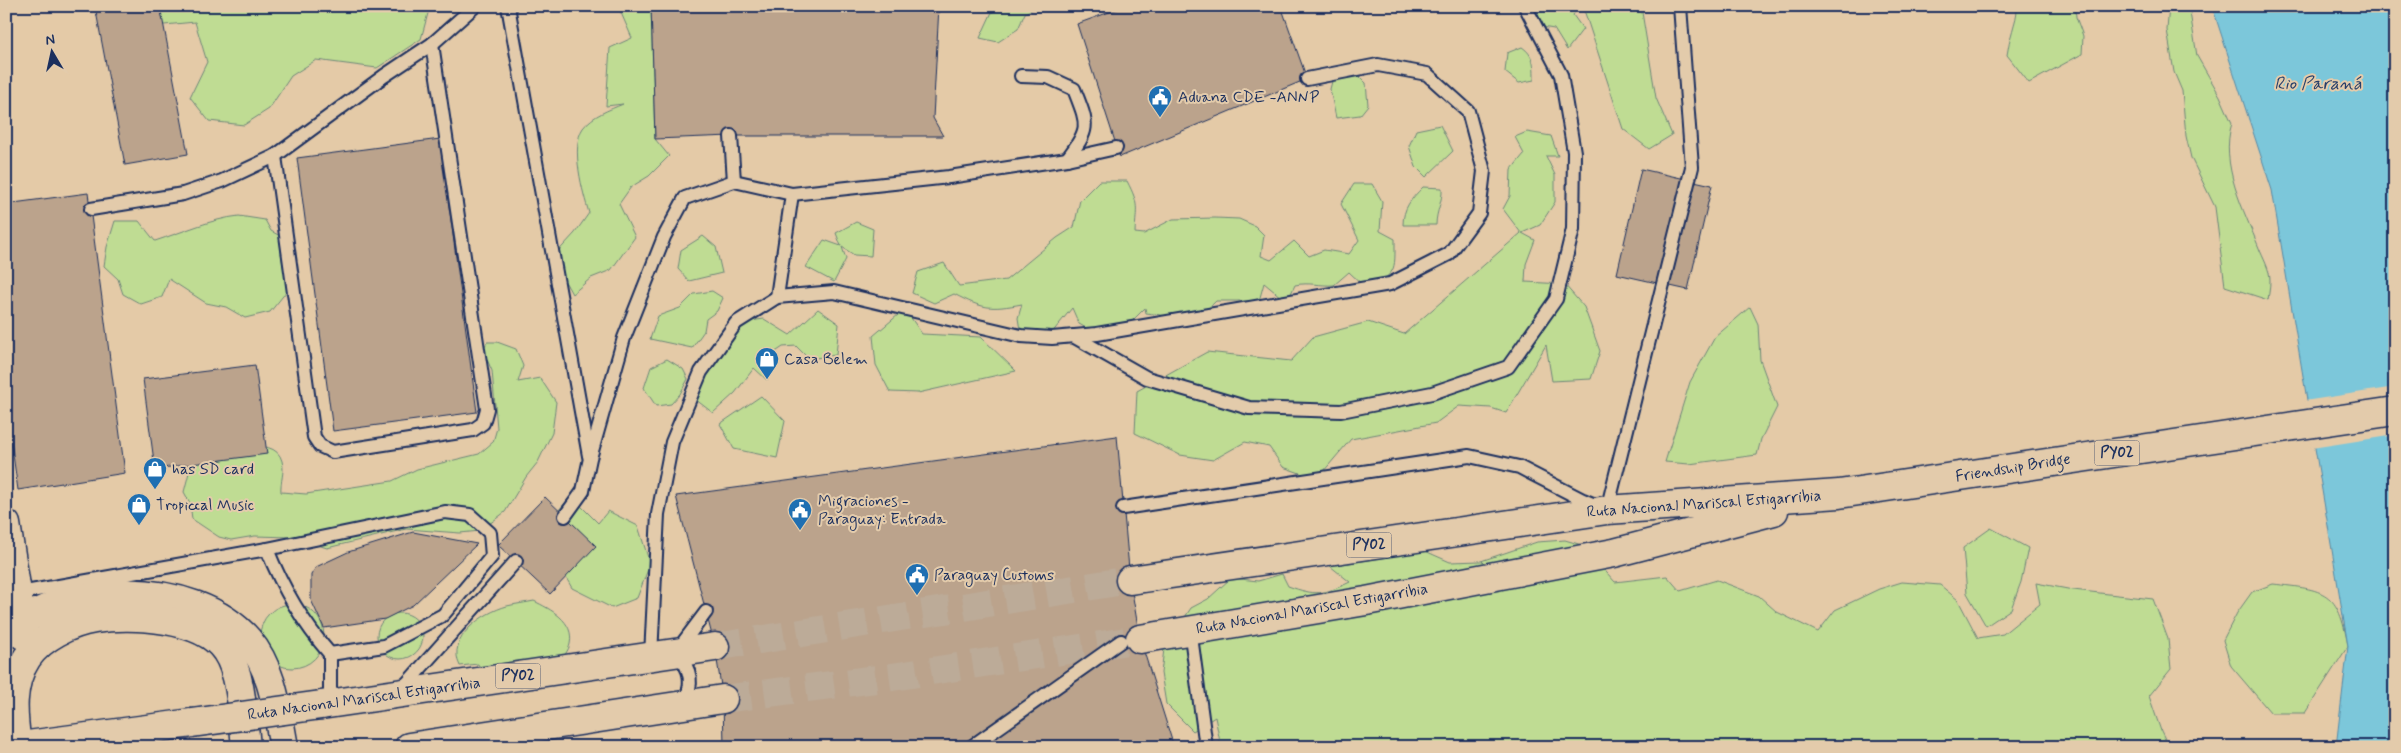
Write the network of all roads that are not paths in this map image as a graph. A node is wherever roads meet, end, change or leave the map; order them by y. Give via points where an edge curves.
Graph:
1 (475, 6) edge
2 (508, 6) edge
3 (1525, 6) edge
4 (1680, 6) edge
5 (432, 44) junction
6 (1021, 76) dead end
7 (1307, 79) dead end
8 (731, 136) dead end
9 (1116, 148) dead end
10 (274, 156) junction
11 (1066, 159) junction
12 (734, 181) junction
13 (792, 194) junction
14 (91, 210) dead end
15 (777, 297) junction
16 (1073, 336) junction
17 (2395, 411) edge
18 (590, 458) junction
19 (1839, 494) junction
20 (1123, 508) dead end
21 (1607, 510) junction
22 (566, 516) dead end
23 (6, 524) edge
24 (267, 549) junction
25 (516, 561) dead end
26 (1130, 580) tunnel mouth
27 (12, 594) edge
28 (706, 612) dead end
29 (14, 627) edge
30 (1190, 629) junction
31 (1130, 640) joint
32 (715, 647) tunnel mouth
33 (330, 654) junction
34 (663, 654) junction
35 (28, 657) junction
36 (396, 695) junction
37 (723, 699) tunnel mouth
38 (325, 705) junction
39 (683, 705) junction
40 (16, 746) edge
41 (12, 747) edge
42 (246, 747) edge
43 (284, 747) edge
44 (409, 747) edge
45 (971, 747) edge
46 (1206, 747) edge

1 - 5 lane
2 - 18 lane
3 - 16 lane via 1561,75 1574,152 1574,229 1556,299 1508,367 1432,393 1341,411 1250,408 1147,378
4 - 21 lane via 1692,167
5 - 10 lane
5 - 10 lane via 487,409 484,423 474,430 333,452 320,446 314,437
6 - 11 lane via 1048,77 1074,89 1086,118 1084,137
7 - 16 lane via 1378,65 1427,74 1468,111 1484,171 1479,213 1449,254 1390,284
8 - 12 lane
9 - 11 lane
10 - 14 lane via 222,181 182,194
11 - 13 lane via 949,177
12 - 13 lane
12 - 18 lane via 685,198 664,237 624,338
13 - 15 lane
15 - 16 lane via 834,292 1021,336
15 - 34 lane via 736,323 706,365 672,442 658,514
17 - 19 main road, Friendship Bridge / PY02
18 - 22 lane via 583,491
19 - 21 main road, Ruta Nacional Mariscal Estigarribia / PY02
19 - 30 main road, Ruta Nacional Mariscal Estigarribia / PY02 via 1614,553 1366,602
20 - 21 lane via 1469,456 1519,467
21 - 26 main road, Ruta Nacional Mariscal Estigarribia / PY02
23 - 27 main road
24 - 27 lane
24 - 33 lane via 300,614
24 - 33 lane via 444,512 470,515 490,533 492,556 443,615 384,646
25 - 36 lane
27 - 29 main road
28 - 34 lane
29 - 35 main road
29 - 43 main road via 54,607 88,597 120,594 183,600 213,611 248,640 259,656 271,680
30 - 31 main road, Ruta Nacional Mariscal Estigarribia / PY02
30 - 46 lane
31 - 45 lane
32 - 34 main road, Ruta Nacional Mariscal Estigarribia / PY02
33 - 38 lane
34 - 36 main road, Ruta Nacional Mariscal Estigarribia / PY02
34 - 39 lane via 685,662 691,676 690,692
35 - 40 main road via 14,691
35 - 42 main road via 42,641 66,628 94,619 144,616 200,630 225,649 231,659
36 - 38 main road, Ruta Nacional Mariscal Estigarribia / PY02
37 - 39 main road
38 - 40 main road, Ruta Nacional Mariscal Estigarribia / PY02, bridge
39 - 44 main road
40 - 41 main road, Ruta Nacional Mariscal Estigarribia / PY02

